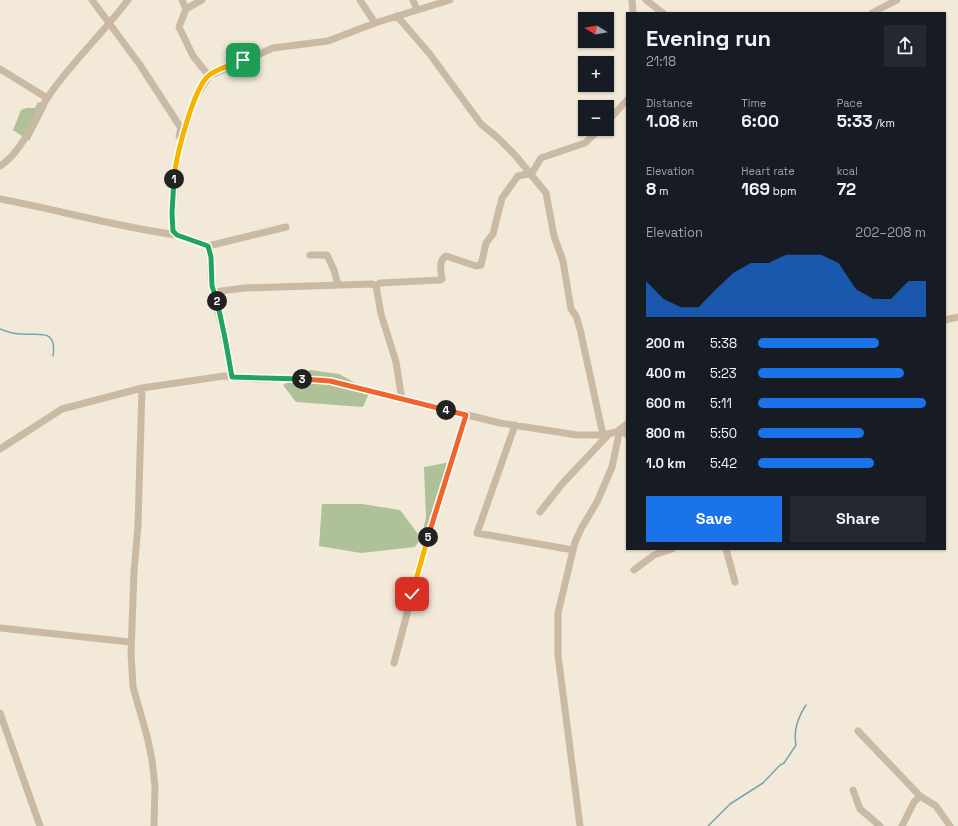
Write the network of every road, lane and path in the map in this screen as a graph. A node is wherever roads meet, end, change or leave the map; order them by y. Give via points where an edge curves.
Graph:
1 (92, 0) edge
2 (128, 0) edge
3 (182, 0) edge
4 (202, 0) edge
5 (360, 0) edge
6 (413, 0) edge
7 (450, 0) edge
8 (632, 0) edge
9 (646, 0) edge
10 (897, 0) edge
11 (186, 9) junction
12 (417, 10) junction
13 (633, 12) edge
14 (662, 12) edge
15 (874, 12) edge
16 (397, 16) junction
17 (375, 23) junction
18 (109, 24) junction
19 (0, 69) edge
20 (209, 76) junction
21 (47, 98) junction
22 (626, 101) edge
23 (614, 114) edge
24 (592, 136) edge
25 (0, 166) edge
26 (529, 174) junction
27 (174, 178) junction
28 (0, 199) edge
29 (286, 228) dead end
30 (177, 235) junction
31 (208, 246) junction
32 (310, 255) dead end
33 (338, 285) junction
34 (376, 286) junction
35 (214, 292) junction
36 (958, 317) edge
37 (946, 320) edge
38 (232, 377) junction
39 (142, 388) junction
40 (402, 400) junction
41 (466, 415) junction
42 (515, 425) junction
43 (626, 425) edge
44 (620, 429) junction
45 (606, 434) junction
46 (626, 434) edge
47 (0, 449) edge
48 (540, 512) dead end
49 (573, 550) junction
50 (669, 550) edge
51 (726, 550) edge
52 (634, 570) dead end
53 (735, 582) dead end
54 (0, 628) edge
55 (130, 642) junction
56 (394, 663) dead end
57 (0, 712) edge
58 (858, 731) dead end
59 (853, 790) dead end
60 (920, 796) junction
61 (40, 826) edge
62 (154, 826) edge
63 (580, 826) edge
64 (880, 826) edge
65 (902, 826) edge
66 (950, 826) edge

1 - 18 street
2 - 18 street
3 - 11 street
4 - 11 street
5 - 17 street
6 - 12 street
7 - 12 street
8 - 13 street
9 - 14 street
10 - 15 street
11 - 20 street via 179,27 193,56
12 - 16 street
16 - 17 street
16 - 26 street via 429,53 481,124 507,146
17 - 20 street via 324,42 273,48
18 - 21 street
18 - 27 street via 140,65 181,128 172,157
19 - 21 street
20 - 27 street via 195,98 178,152
21 - 25 street via 20,145
22 - 23 street
24 - 26 street via 585,143 541,158
26 - 34 street via 518,176 502,198 493,234 486,242 481,265 476,266 446,256 441,264 440,280 380,283
26 - 45 street via 546,193 554,236 563,261 571,309 580,329
27 - 30 street via 172,213 173,231
28 - 30 street
29 - 31 street
30 - 31 street
31 - 35 street
32 - 33 street via 327,255
33 - 34 street
33 - 35 street via 244,288
34 - 40 street via 381,314 396,362
35 - 38 street
36 - 37 street
38 - 39 street
38 - 40 street via 320,379
39 - 47 street via 62,409
39 - 55 street via 138,525
40 - 41 street
41 - 42 street
41 - 56 street via 431,523
42 - 45 street via 577,435
42 - 49 street via 477,533
43 - 44 street
44 - 45 street
44 - 46 street
44 - 49 street via 612,467
45 - 48 street
49 - 63 street via 558,613 557,633
50 - 52 street via 654,555
51 - 53 street
54 - 55 street
55 - 62 street via 133,687 147,736 155,787
57 - 61 street
58 - 60 street
59 - 64 street via 860,809
60 - 65 street via 914,802
60 - 66 street via 936,806

